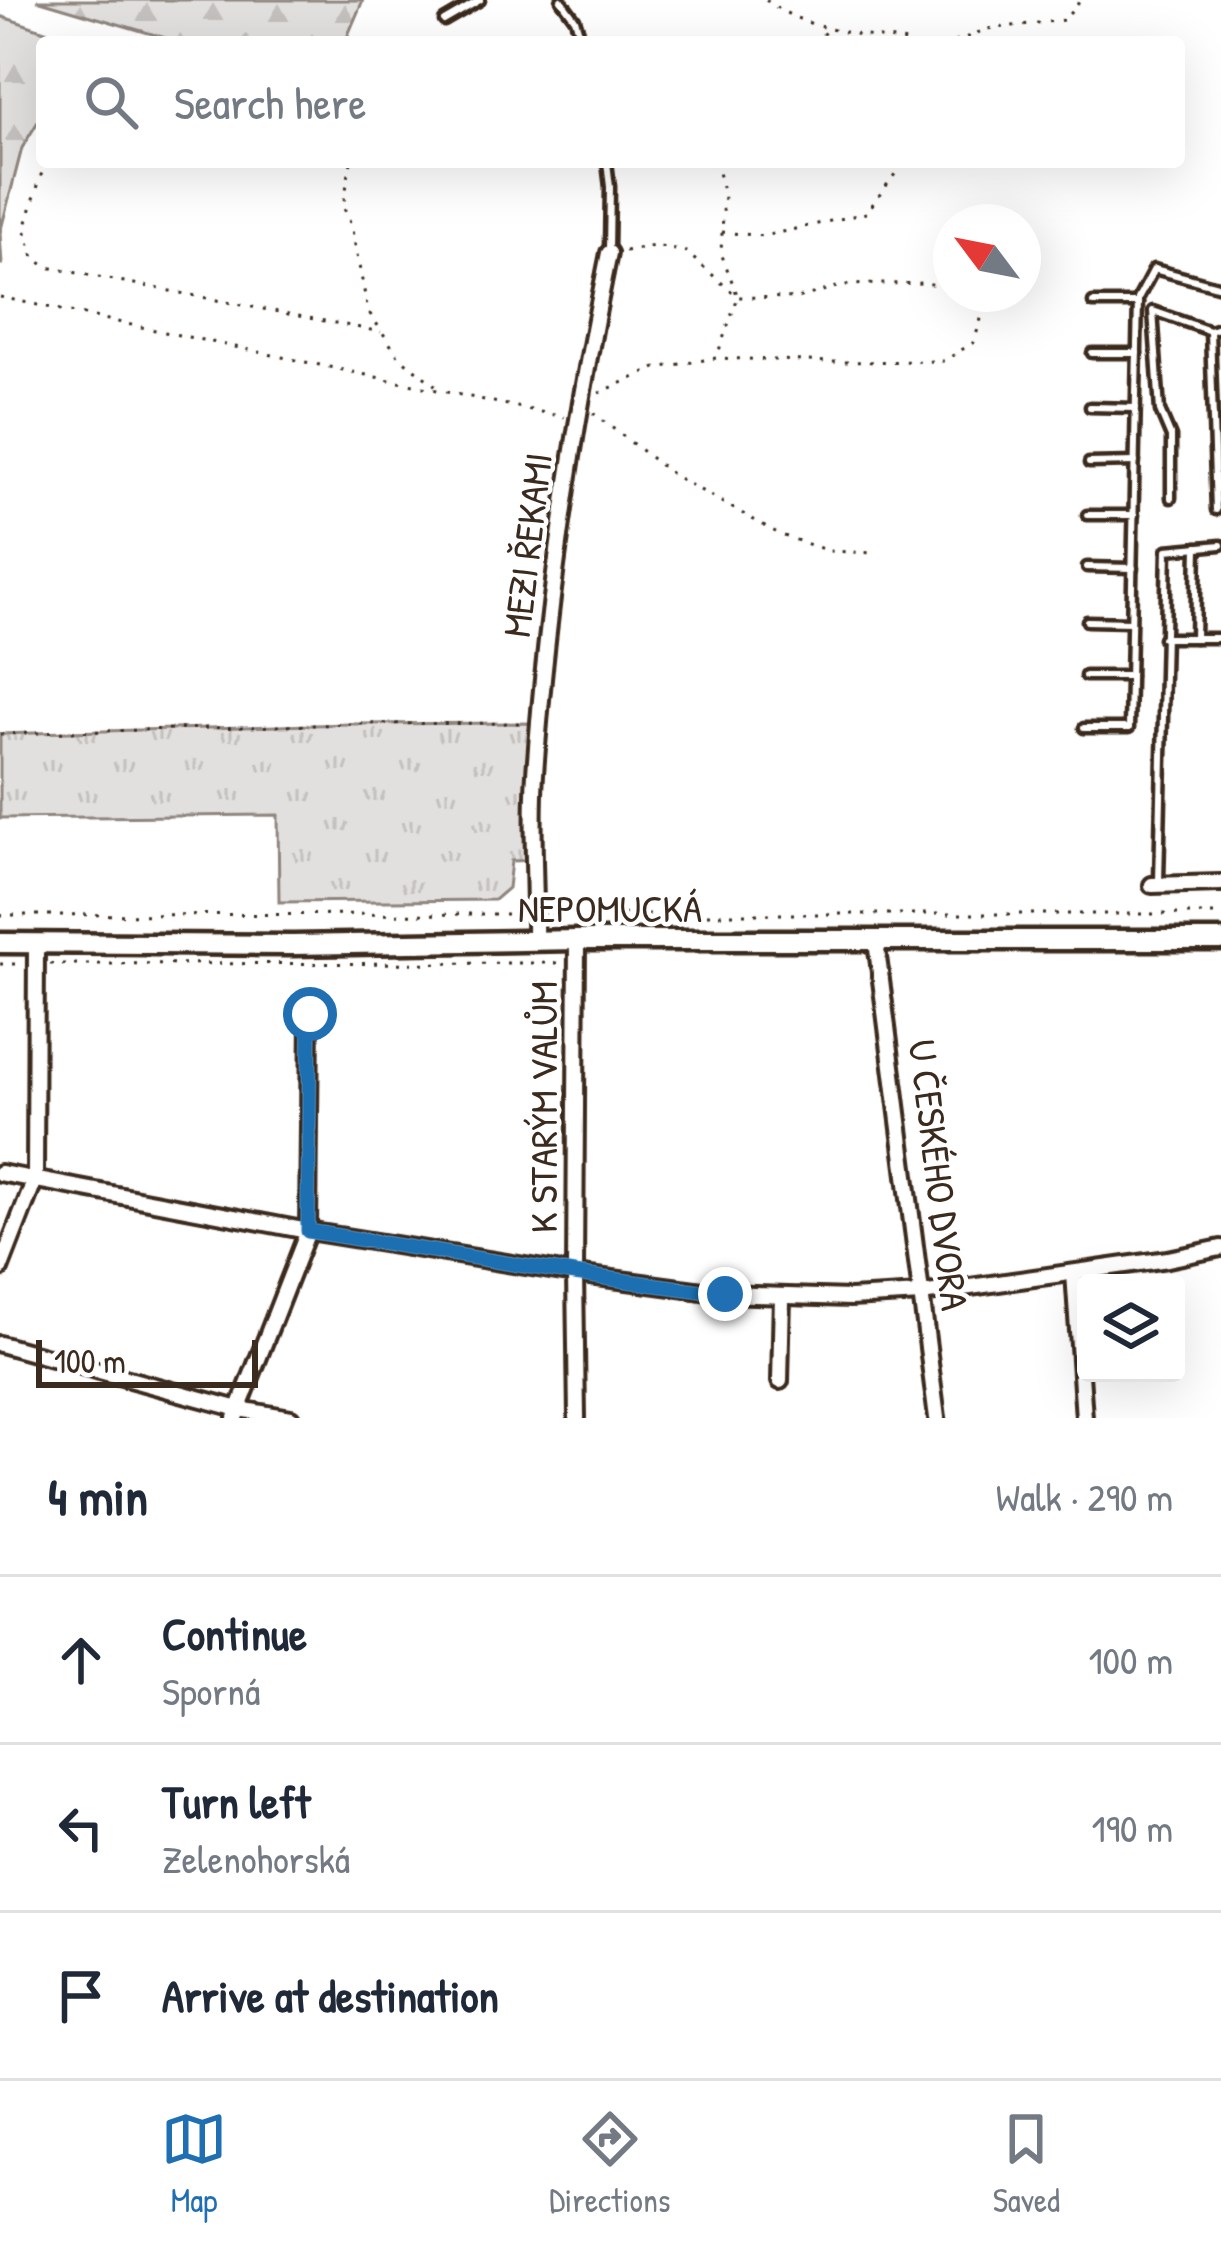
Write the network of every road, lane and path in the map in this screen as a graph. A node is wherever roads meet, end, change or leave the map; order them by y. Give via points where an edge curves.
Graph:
1 (480, 0) edge
2 (560, 0) edge
3 (766, 0) edge
4 (1081, 0) edge
5 (444, 21) dead end
6 (829, 28) junction
7 (580, 36) edge
8 (819, 36) edge
9 (874, 36) edge
10 (970, 36) edge
11 (43, 168) edge
12 (349, 168) edge
13 (608, 168) edge
14 (717, 168) edge
15 (900, 168) edge
16 (722, 232) junction
17 (609, 254) junction
18 (933, 284) edge
19 (1221, 287) edge
20 (0, 297) edge
21 (738, 297) junction
22 (1093, 303) dead end
23 (1138, 303) junction
24 (983, 312) edge
25 (1221, 327) edge
26 (1210, 331) junction
27 (381, 332) junction
28 (1092, 353) dead end
29 (1137, 353) junction
30 (716, 358) junction
31 (442, 390) junction
32 (579, 402) junction
33 (1090, 407) dead end
34 (1136, 408) junction
35 (577, 419) junction
36 (607, 424) junction
37 (1216, 444) edge
38 (1135, 462) junction
39 (1089, 463) dead end
40 (1171, 498) dead end
41 (1216, 510) dead end
42 (1088, 515) dead end
43 (1134, 515) junction
44 (1221, 545) edge
45 (1196, 547) junction
46 (875, 553) dead end
47 (1087, 567) dead end
48 (1133, 568) junction
49 (1087, 621) dead end
50 (1131, 622) junction
51 (1163, 638) junction
52 (1195, 638) junction
53 (1221, 638) edge
54 (1085, 676) dead end
55 (1130, 676) junction
56 (540, 723) junction
57 (1084, 728) dead end
58 (0, 734) edge
59 (1221, 883) edge
60 (1155, 885) joint
61 (535, 914) junction
62 (1221, 914) edge
63 (0, 915) edge
64 (535, 940) junction
65 (577, 940) junction
66 (1221, 940) edge
67 (876, 941) junction
68 (0, 943) edge
69 (36, 943) junction
70 (577, 963) junction
71 (0, 964) edge
72 (35, 964) junction
73 (310, 1014) dead end
74 (0, 1173) edge
75 (34, 1179) junction
76 (308, 1231) junction
77 (1221, 1249) edge
78 (0, 1269) edge
79 (1074, 1273) junction
80 (574, 1274) junction
81 (921, 1294) junction
82 (782, 1296) junction
83 (0, 1344) edge
84 (780, 1382) dead end
85 (237, 1414) edge
86 (291, 1418) edge
87 (577, 1418) edge
88 (937, 1418) edge
89 (1084, 1418) edge

1 - 5 lane
2 - 7 lane
3 - 6 path via 787,16
4 - 10 path via 1064,20
6 - 8 path
6 - 9 path
11 - 27 path via 25,229 34,258 47,266
12 - 27 path via 343,206 368,311
13 - 17 lane, MEZI ŘEKAMI
14 - 16 path
15 - 16 path via 866,213 764,236
16 - 21 path
17 - 21 path via 655,245 686,252
17 - 32 street, MEZI ŘEKAMI
18 - 21 path
19 - 23 lane via 1154,269
20 - 31 path
21 - 30 path
22 - 23 lane
23 - 29 lane
24 - 30 path via 974,342 944,361
25 - 26 lane
26 - 37 lane
26 - 40 lane via 1153,311
27 - 31 path
28 - 29 lane
29 - 34 lane
30 - 32 path via 656,368
31 - 35 path
32 - 35 street, MEZI ŘEKAMI
32 - 36 path
33 - 34 lane
34 - 38 lane
35 - 36 path
35 - 56 street, MEZI ŘEKAMI
36 - 46 path via 673,476 781,536
37 - 41 lane
38 - 39 lane
38 - 43 lane
42 - 43 lane
43 - 48 lane
44 - 45 lane
45 - 51 lane via 1167,550
45 - 52 lane
47 - 48 lane
48 - 50 lane
49 - 50 lane
50 - 55 lane
51 - 52 lane
51 - 60 lane
52 - 53 lane
54 - 55 lane
55 - 57 lane via 1129,728
56 - 58 path
56 - 61 street, MEZI ŘEKAMI
59 - 60 street
61 - 62 path
61 - 63 path
61 - 64 street, MEZI ŘEKAMI
64 - 65 street, NEPOMUCKÁ
64 - 69 street, NEPOMUCKÁ
65 - 67 street, NEPOMUCKÁ
65 - 70 street, K STARÝM VALŮM
66 - 67 street, NEPOMUCKÁ
67 - 81 street, U ČESKÉHO DVORA
68 - 69 street, NEPOMUCKÁ
69 - 72 street
70 - 72 path
70 - 80 street, K STARÝM VALŮM
71 - 72 path
72 - 75 street
73 - 76 street
74 - 75 street
75 - 76 street
75 - 78 street
76 - 80 street
76 - 85 street
77 - 79 street
79 - 81 street
79 - 89 street
80 - 82 street
80 - 87 street, K STARÝM VALŮM
81 - 82 street
81 - 88 street, U ČESKÉHO DVORA
82 - 84 street
83 - 85 street
85 - 86 street

